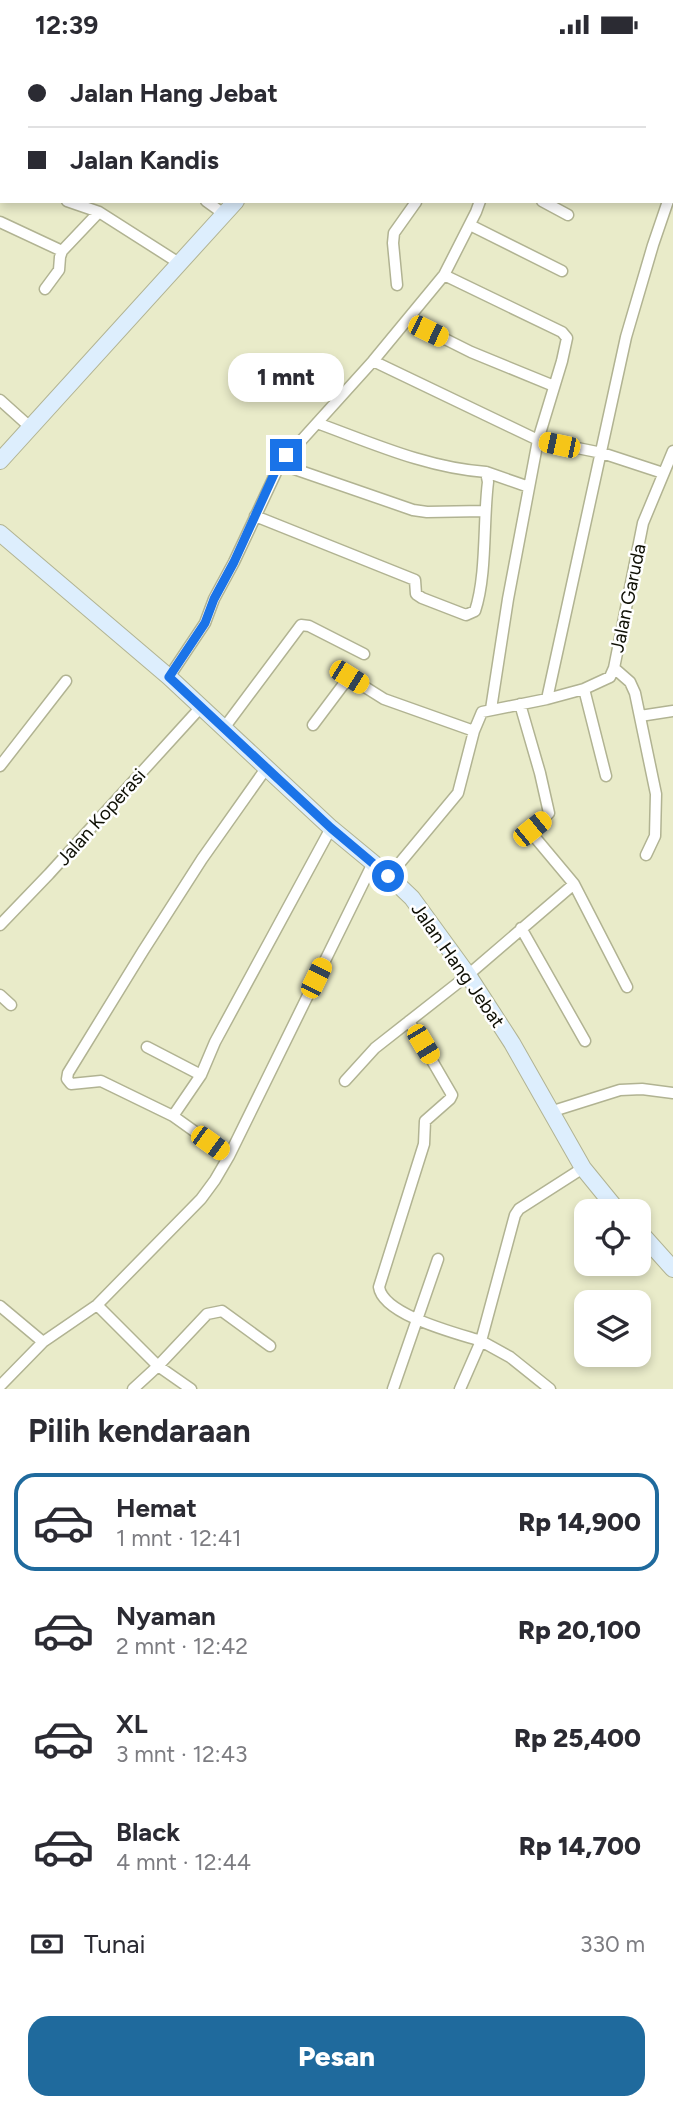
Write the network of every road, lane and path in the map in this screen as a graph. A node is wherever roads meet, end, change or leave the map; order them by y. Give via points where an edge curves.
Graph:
1 (73, 203) edge
2 (415, 203) edge
3 (479, 203) edge
4 (546, 203) edge
5 (667, 203) edge
6 (230, 207) edge
7 (99, 212) junction
8 (568, 215) dead end
9 (0, 222) edge
10 (470, 225) junction
11 (62, 251) junction
12 (179, 263) junction
13 (562, 271) dead end
14 (444, 275) junction
15 (397, 285) dead end
16 (45, 289) dead end
17 (407, 320) junction
18 (373, 361) junction
19 (554, 386) junction
20 (0, 400) edge
21 (317, 423) junction
22 (30, 427) junction
23 (538, 440) junction
24 (673, 451) edge
25 (602, 453) junction
26 (0, 461) edge
27 (280, 464) junction
28 (486, 472) junction
29 (663, 473) junction
30 (529, 487) junction
31 (484, 511) junction
32 (255, 516) junction
33 (0, 533) edge
34 (364, 654) dead end
35 (614, 668) junction
36 (169, 677) junction
37 (66, 681) dead end
38 (584, 689) junction
39 (547, 699) junction
40 (520, 704) junction
41 (201, 707) junction
42 (491, 709) junction
43 (673, 711) edge
44 (640, 716) junction
45 (313, 725) dead end
46 (224, 728) junction
47 (474, 731) junction
48 (0, 765) edge
49 (267, 768) junction
50 (606, 776) dead end
51 (331, 828) junction
52 (646, 855) dead end
53 (373, 863) junction
54 (388, 876) junction
55 (574, 884) junction
56 (0, 925) edge
57 (520, 928) junction
58 (468, 975) junction
59 (627, 987) dead end
60 (0, 995) edge
61 (11, 1005) dead end
62 (409, 1021) junction
63 (585, 1041) dead end
64 (147, 1047) dead end
65 (201, 1075) junction
66 (345, 1081) dead end
67 (673, 1093) edge
68 (550, 1112) junction
69 (173, 1116) junction
70 (229, 1156) junction
71 (583, 1168) junction
72 (608, 1199) edge
73 (651, 1244) edge
74 (438, 1259) dead end
75 (673, 1269) edge
76 (97, 1305) junction
77 (0, 1306) edge
78 (418, 1319) junction
79 (43, 1342) junction
80 (481, 1342) junction
81 (270, 1346) dead end
82 (158, 1366) junction
83 (0, 1386) edge
84 (133, 1389) edge
85 (191, 1389) edge
86 (393, 1389) edge
87 (460, 1389) edge
88 (550, 1389) edge

1 - 7 street
2 - 15 street via 394,233
3 - 10 street
4 - 8 street
5 - 25 street via 626,337
6 - 12 street
7 - 11 street
7 - 12 street
9 - 11 street
10 - 13 street
10 - 14 street
11 - 16 street via 59,269
12 - 22 street
14 - 17 street
14 - 19 street via 565,335 567,344
17 - 18 street
17 - 19 street
18 - 21 street
18 - 23 street
19 - 23 street
20 - 22 street
21 - 27 street
21 - 28 street via 424,461
22 - 26 street
23 - 25 street
23 - 30 street
24 - 29 street, Jalan Garuda
25 - 29 street
25 - 39 street
27 - 31 street via 413,510
27 - 32 street
28 - 30 street
28 - 31 street
29 - 35 street, Jalan Garuda via 643,523
30 - 42 street
31 - 32 street via 480,594 475,611 466,615 418,596 415,580
32 - 36 street via 205,623
33 - 36 street, Jalan Hang Jebat
34 - 46 street via 301,625
35 - 38 street, Jalan Garuda via 610,677
35 - 44 street via 630,682
36 - 41 street, Jalan Hang Jebat
37 - 48 street
38 - 39 street, Jalan Garuda
38 - 50 street
39 - 40 street, Jalan Garuda
40 - 42 street, Jalan Garuda
40 - 55 street via 550,813 532,829 533,835
41 - 46 street, Jalan Hang Jebat
41 - 56 street, Jalan Koperasi
42 - 47 street via 482,712
43 - 44 street
44 - 52 street via 656,794 655,837
45 - 47 street via 349,677 384,699
46 - 49 street, Jalan Hang Jebat
47 - 54 street via 458,793
49 - 51 street, Jalan Hang Jebat
49 - 69 street via 202,859 68,1073 71,1084 102,1081
51 - 53 street, Jalan Hang Jebat
51 - 65 street
53 - 54 street, Jalan Hang Jebat
53 - 70 street
54 - 58 street, Jalan Hang Jebat via 412,898
55 - 57 street
55 - 59 street
57 - 58 street
57 - 63 street
58 - 62 street
58 - 68 street, Jalan Hang Jebat
60 - 61 street
62 - 66 street via 375,1048
62 - 78 street via 452,1095 425,1121 424,1144 379,1287 390,1305
64 - 65 street
65 - 69 street
67 - 68 street via 620,1090
68 - 71 street, Jalan Hang Jebat
69 - 70 street
70 - 76 street via 201,1199
71 - 72 street, Jalan Hang Jebat
71 - 80 street via 515,1215
73 - 75 street
74 - 78 street
76 - 79 street
76 - 82 street
77 - 79 street
78 - 80 street
78 - 86 street
79 - 83 street
80 - 87 street
80 - 88 street via 510,1357
81 - 82 street via 216,1311 207,1314
82 - 84 street
82 - 85 street

